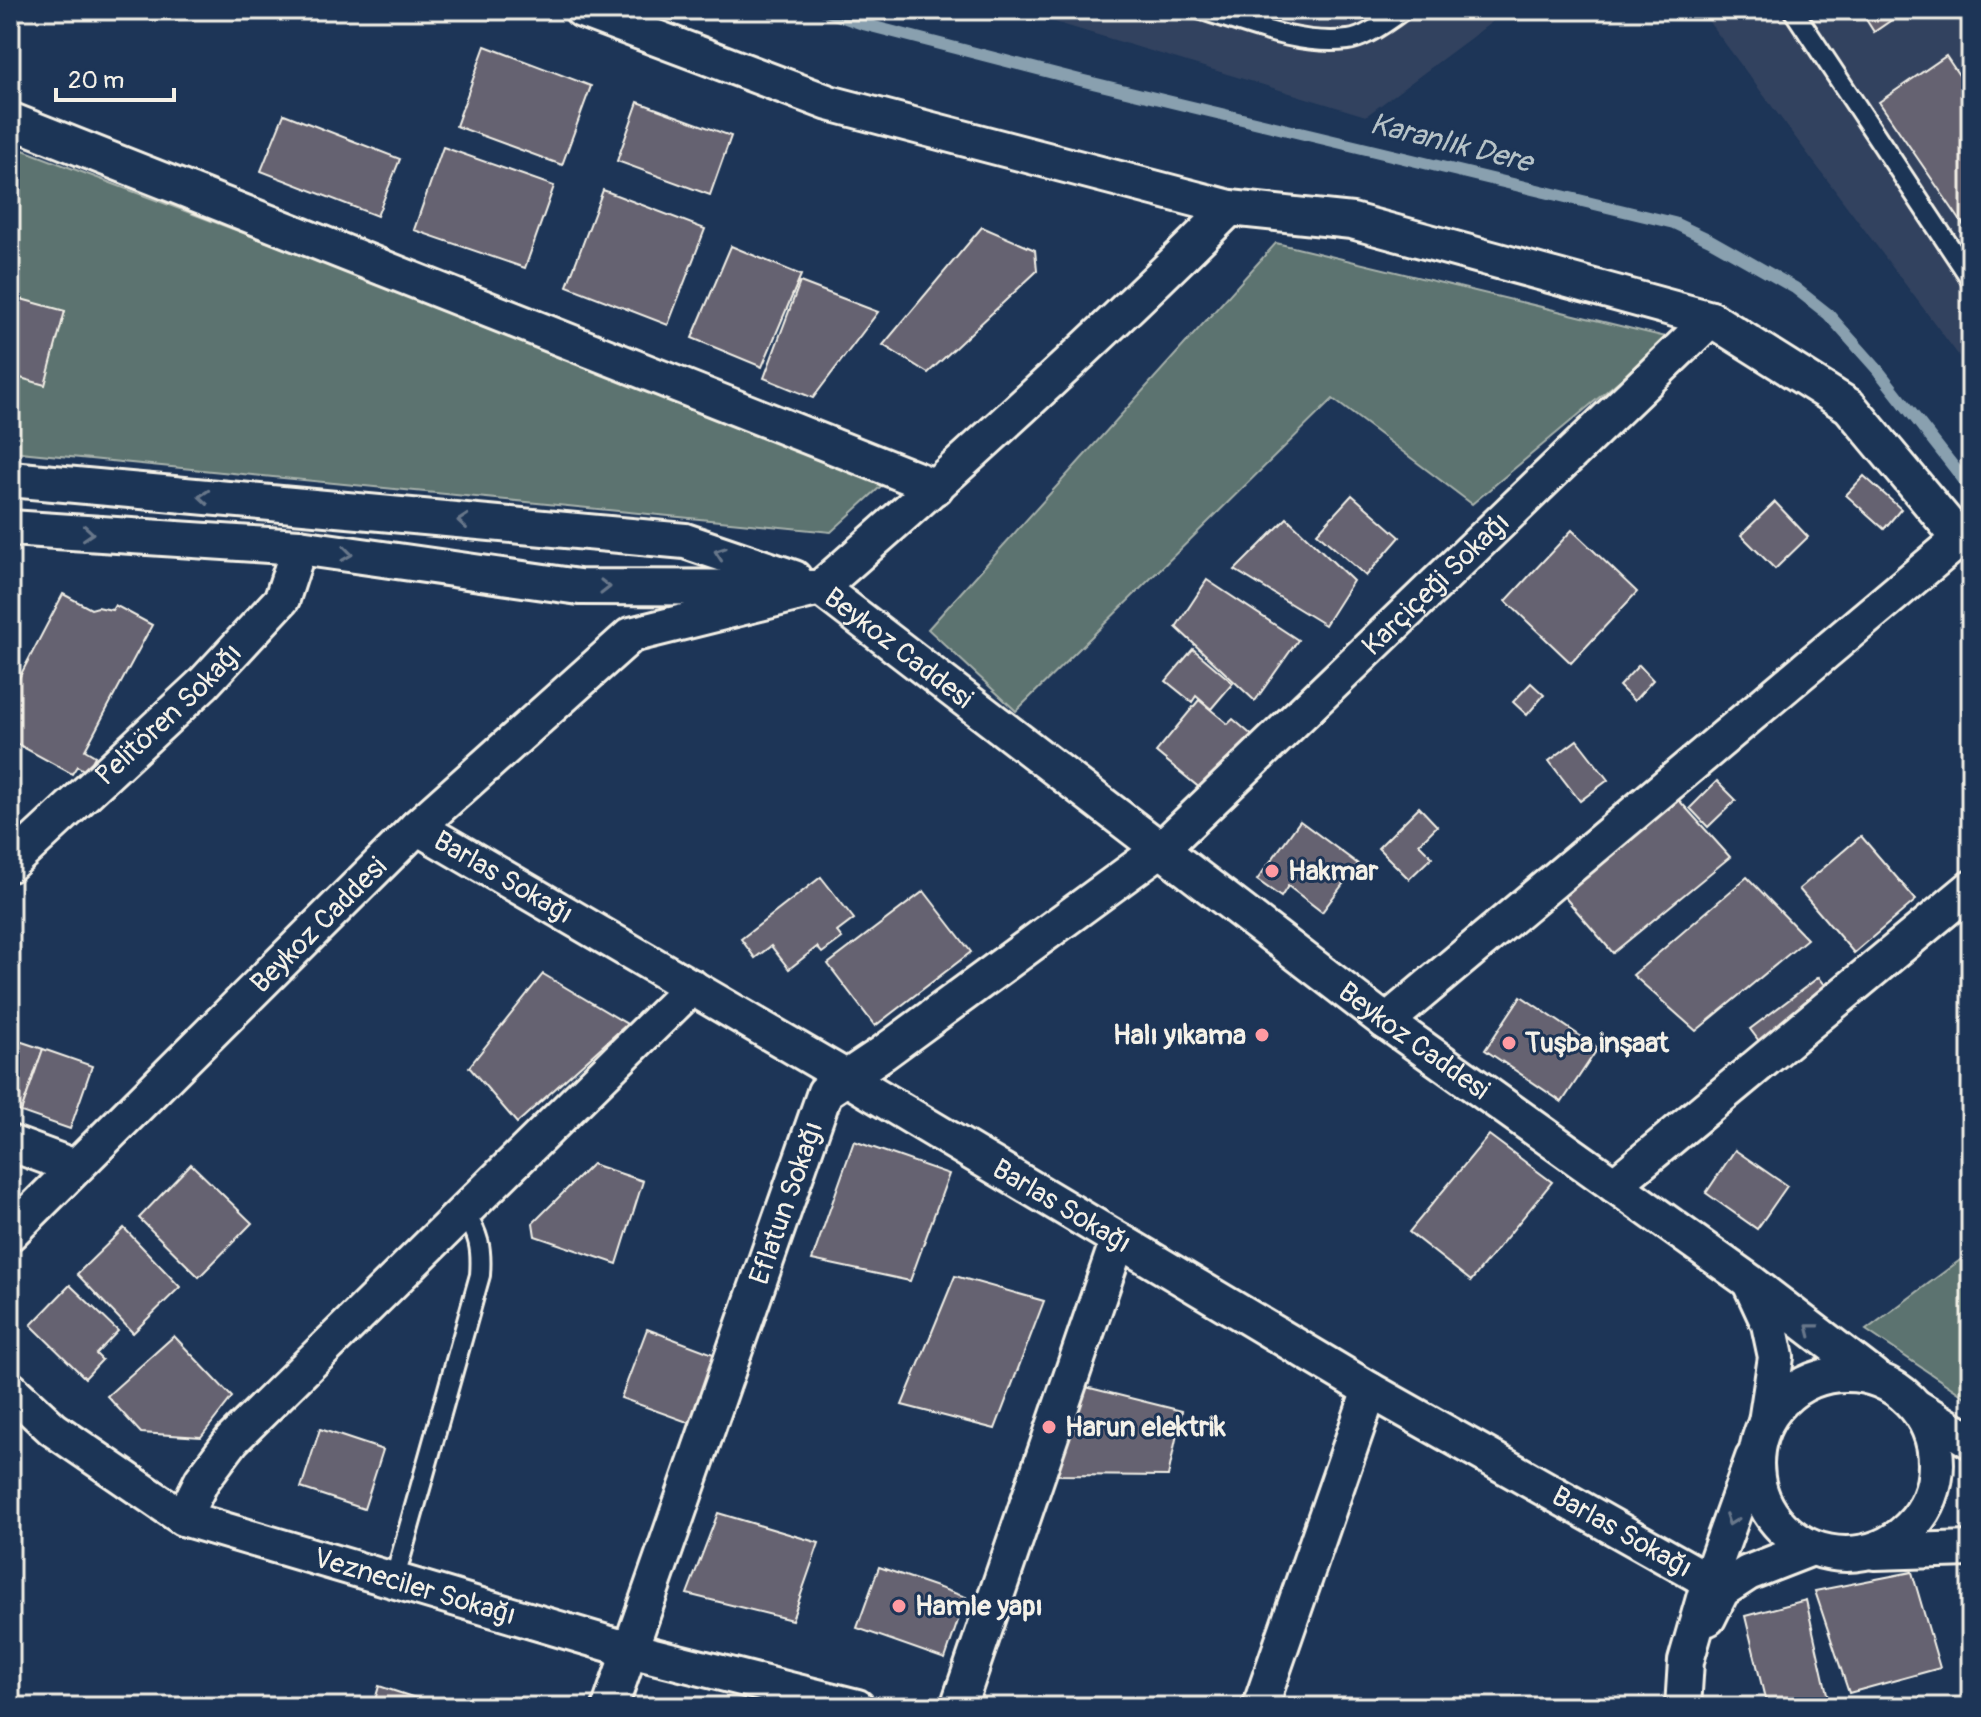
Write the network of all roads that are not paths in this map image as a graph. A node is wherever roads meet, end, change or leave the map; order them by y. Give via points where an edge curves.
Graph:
1 (582, 10) edge
2 (1202, 10) edge
3 (1403, 10) edge
4 (1793, 10) edge
5 (10, 120) edge
6 (1230, 208) junction
7 (1971, 279) edge
8 (1711, 319) junction
9 (10, 479) edge
10 (936, 487) junction
11 (10, 528) edge
12 (1965, 546) edge
13 (299, 547) junction
14 (820, 588) junction
15 (417, 827) junction
16 (1161, 849) junction
17 (10, 864) edge
18 (1971, 888) edge
19 (692, 987) junction
20 (1386, 1022) junction
21 (847, 1078) junction
22 (10, 1143) edge
23 (75, 1167) junction
24 (1614, 1185) junction
25 (464, 1212) junction
26 (10, 1233) edge
27 (1118, 1240) junction
28 (1749, 1281) junction
29 (1873, 1376) junction
30 (10, 1389) edge
31 (1370, 1390) junction
32 (1918, 1408) junction
33 (1761, 1435) junction
34 (1971, 1441) edge
35 (183, 1518) junction
36 (1812, 1548) junction
37 (1971, 1549) edge
38 (1866, 1552) junction
39 (394, 1581) junction
40 (1709, 1581) junction
41 (630, 1650) junction
42 (1686, 1661) junction
43 (610, 1707) edge
44 (857, 1707) edge
45 (958, 1707) edge
46 (1260, 1707) edge
47 (1683, 1707) edge

1 - 6 street via 829,103
2 - 3 lane via 1309,39 1351,40
4 - 7 lane
5 - 10 street
6 - 8 street via 1352,221
6 - 10 street
8 - 12 street via 1849,406
8 - 16 street, Karçiçeği Sokağı
14 -> 9 street via 685,541
10 - 14 street
11 -> 13 street
12 - 20 street
13 -> 14 street via 579,587
13 - 17 street, Pelitören Sokağı via 282,599 204,683
14 - 15 street, Beykoz Caddesi via 631,635
14 - 16 street, Beykoz Caddesi
15 - 19 street, Barlas Sokağı
15 - 23 street, Beykoz Caddesi
16 - 20 street, Beykoz Caddesi
16 - 21 street, Eflatun Sokağı
18 - 24 street
19 - 21 street, Barlas Sokağı
19 - 25 street
20 - 24 street, Beykoz Caddesi
21 - 27 street, Barlas Sokağı
21 - 41 street, Eflatun Sokağı via 825,1092
22 - 23 street
23 - 26 street, Beykoz Caddesi
24 - 28 street, Beykoz Caddesi
25 - 35 street via 232,1440 202,1480
25 - 39 lane via 477,1235 480,1275
27 - 31 street, Barlas Sokağı
27 - 45 street
29 -> 28 street, Beykoz Caddesi
28 - 33 street via 1769,1324 1776,1357
29 - 32 street
29 - 33 street via 1823,1376 1799,1386 1780,1402
30 - 35 street, Vezneciler Sokağı via 53,1429
31 - 40 street, Barlas Sokağı
31 - 46 street
32 - 34 street
32 - 38 street via 1932,1434 1937,1464 1932,1494 1917,1521 1894,1541
33 - 36 street via 1756,1472 1761,1496 1773,1518
33 -> 40 street
35 - 39 street, Vezneciler Sokağı
36 - 38 street via 1836,1555
36 - 42 street via 1748,1573 1722,1590
37 - 38 street
39 - 41 street, Vezneciler Sokağı
40 - 42 street
41 - 43 street, Eflatun Sokağı
41 - 44 street, Vezneciler Sokağı
42 - 47 street

